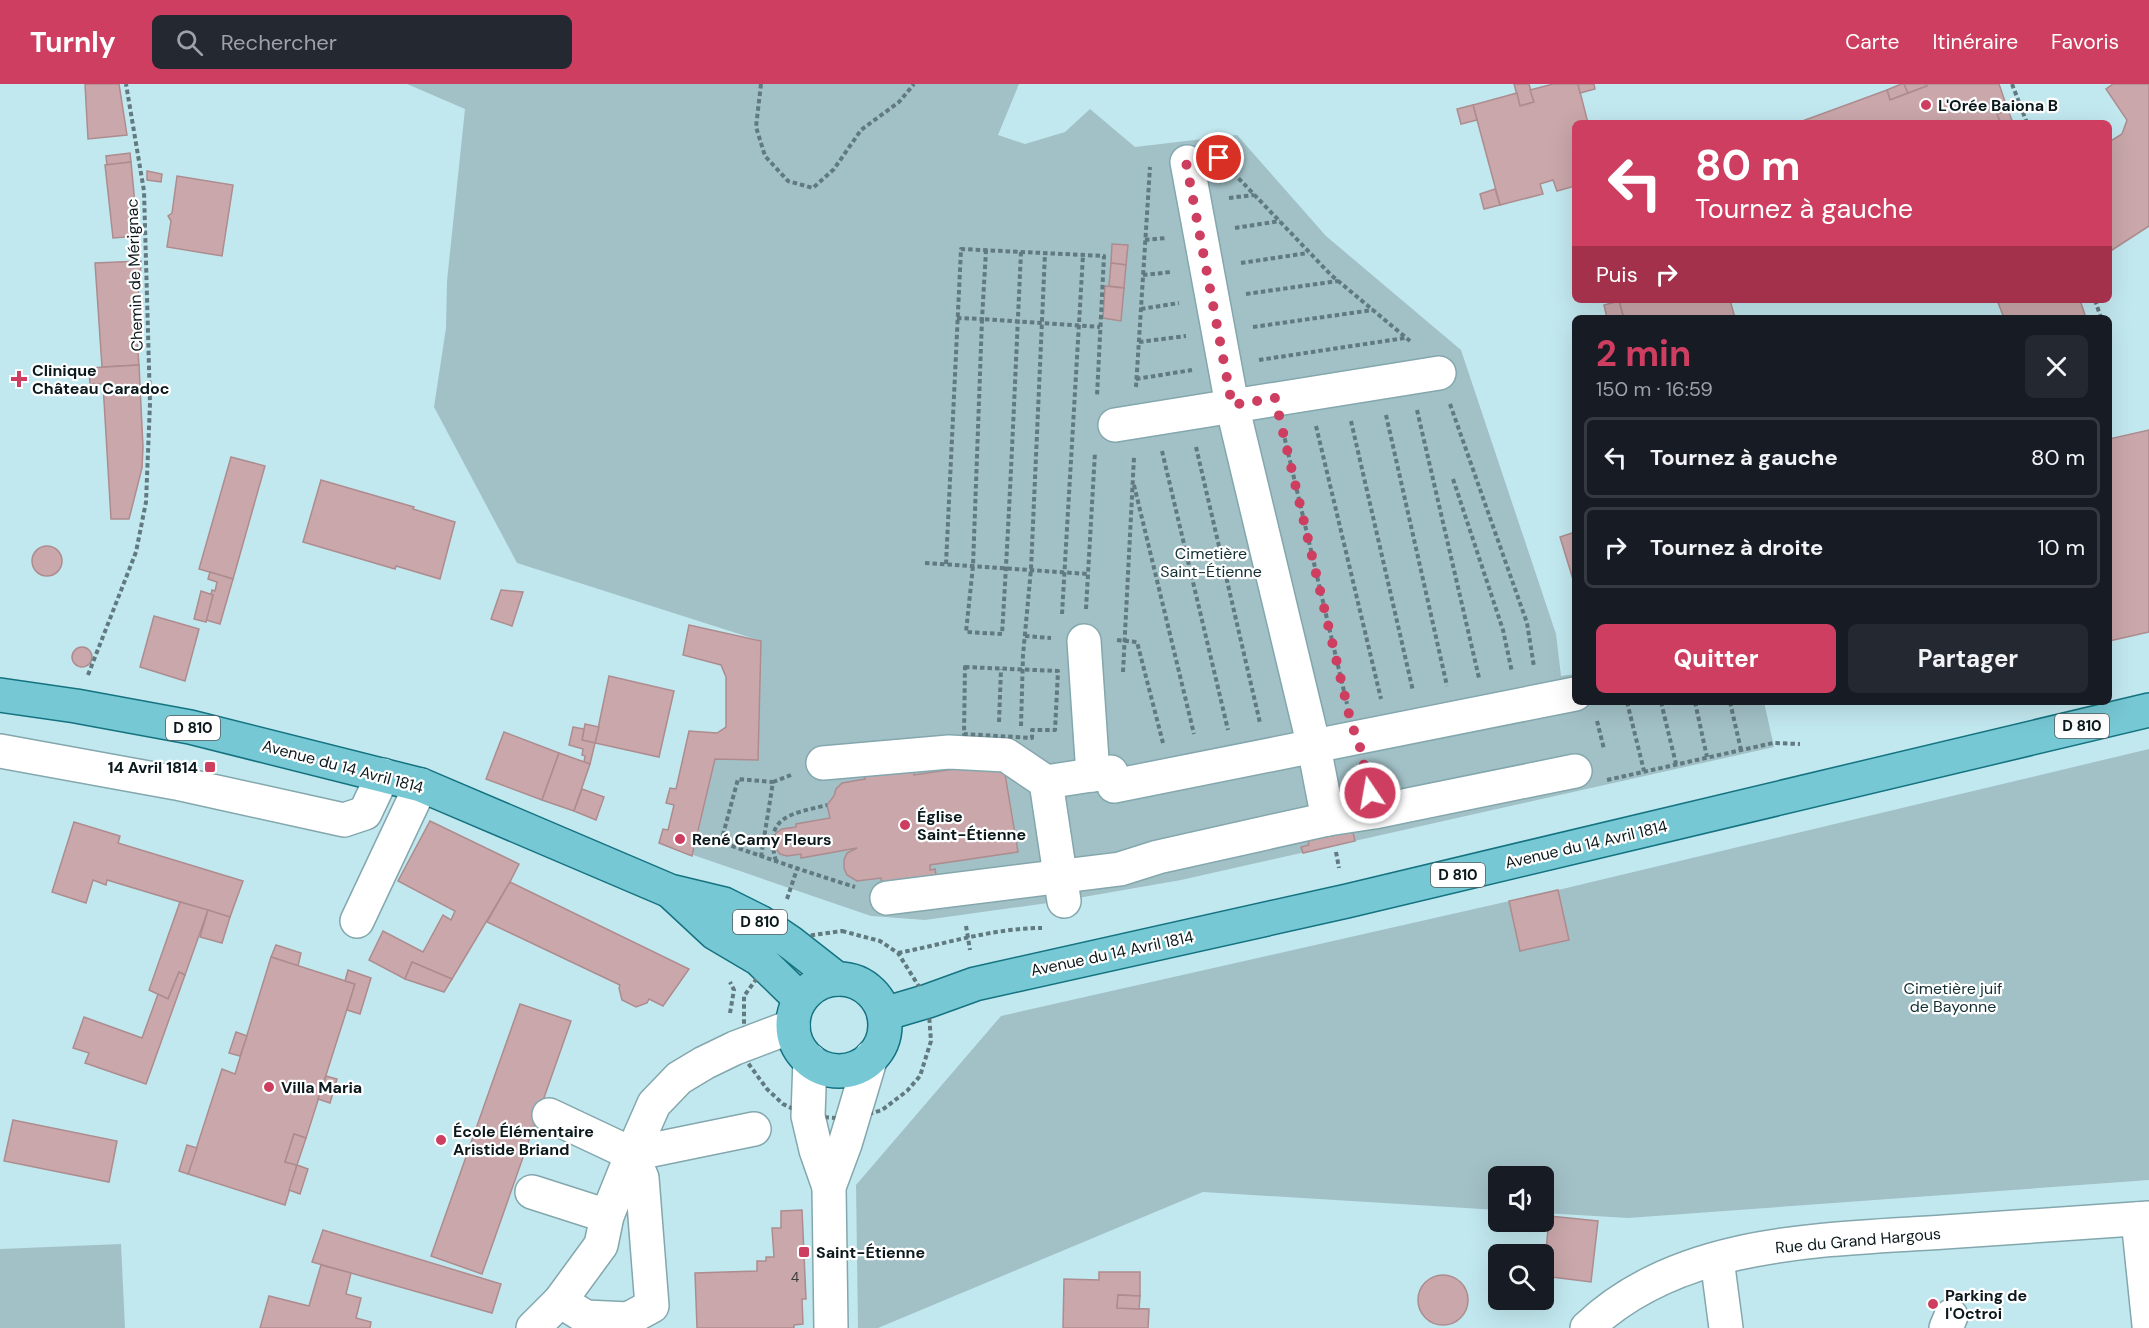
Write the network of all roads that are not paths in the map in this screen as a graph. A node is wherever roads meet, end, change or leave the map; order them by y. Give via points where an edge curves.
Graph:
1 (1186, 162) road end
2 (1409, 378) road end
3 (1232, 405) junction
4 (1115, 425) dead end
5 (1067, 634) road end
6 (0, 695) edge
7 (1572, 704) edge
8 (2149, 710) edge
9 (1314, 747) junction
10 (0, 751) edge
11 (823, 763) dead end
12 (1575, 771) road end
13 (383, 775) junction
14 (1093, 775) junction
15 (1046, 782) junction
16 (421, 785) junction
17 (1331, 833) junction
18 (1062, 888) junction
19 (670, 891) junction
20 (887, 898) road end
21 (357, 921) dead end
22 (837, 979) junction
23 (797, 1013) junction
24 (884, 1014) junction
25 (871, 1057) junction
26 (810, 1060) junction
27 (549, 1115) dead end
28 (754, 1129) dead end
29 (632, 1154) junction
30 (829, 1187) junction
31 (532, 1192) dead end
32 (607, 1216) junction
33 (2144, 1218) edge
34 (1717, 1259) junction
35 (560, 1301) junction
36 (2148, 1311) edge
37 (533, 1328) edge
38 (831, 1328) edge
39 (1587, 1328) edge
40 (1726, 1328) edge

1 - 3 street
2 - 3 street
3 - 4 street
3 - 9 street
5 - 14 street
6 - 13 main road, Avenue du 14 Avril 1814 / D 810 via 190,727
7 - 9 street via 1516,706
8 - 24 main road, Avenue du 14 Avril 1814 / D 810 via 1347,901 975,984
9 - 14 street via 1114,786 1112,772
9 - 17 street
10 - 13 street via 186,785 344,820 365,813
11 - 15 street via 949,752 1006,755
12 - 17 street via 1374,812
13 - 16 main road, Avenue du 14 Avril 1814 / D 810
14 - 15 street
15 - 18 street
16 - 19 main road, Avenue du 14 Avril 1814 / D 810
16 - 21 street
17 - 18 street via 1158,856
18 - 20 street
19 - 22 main road, Avenue du 14 Avril 1814 / D 810 via 724,904 760,922
19 - 23 main road, Avenue du 14 Avril 1814 / D 810 via 715,933 766,966
22 - 23 main road via 823,981 811,989
22 - 24 main road via 867,988
23 - 26 main road via 795,1039
23 - 29 street via 735,1032 704,1063 679,1078 654,1104
24 - 25 main road via 883,1037
25 - 26 main road via 848,1070 822,1067
25 - 30 street
26 - 30 street via 808,1116
27 - 29 street
28 - 29 street
29 - 32 street
29 - 35 street via 642,1178 652,1306 628,1319 586,1317
30 - 38 street
31 - 32 street
32 - 35 street via 600,1245
33 - 34 street, Rue du Grand Hargous via 1861,1238
33 - 36 street
34 - 39 street, Rue du Grand Hargous via 1680,1269 1652,1283
34 - 40 street
35 - 37 street

